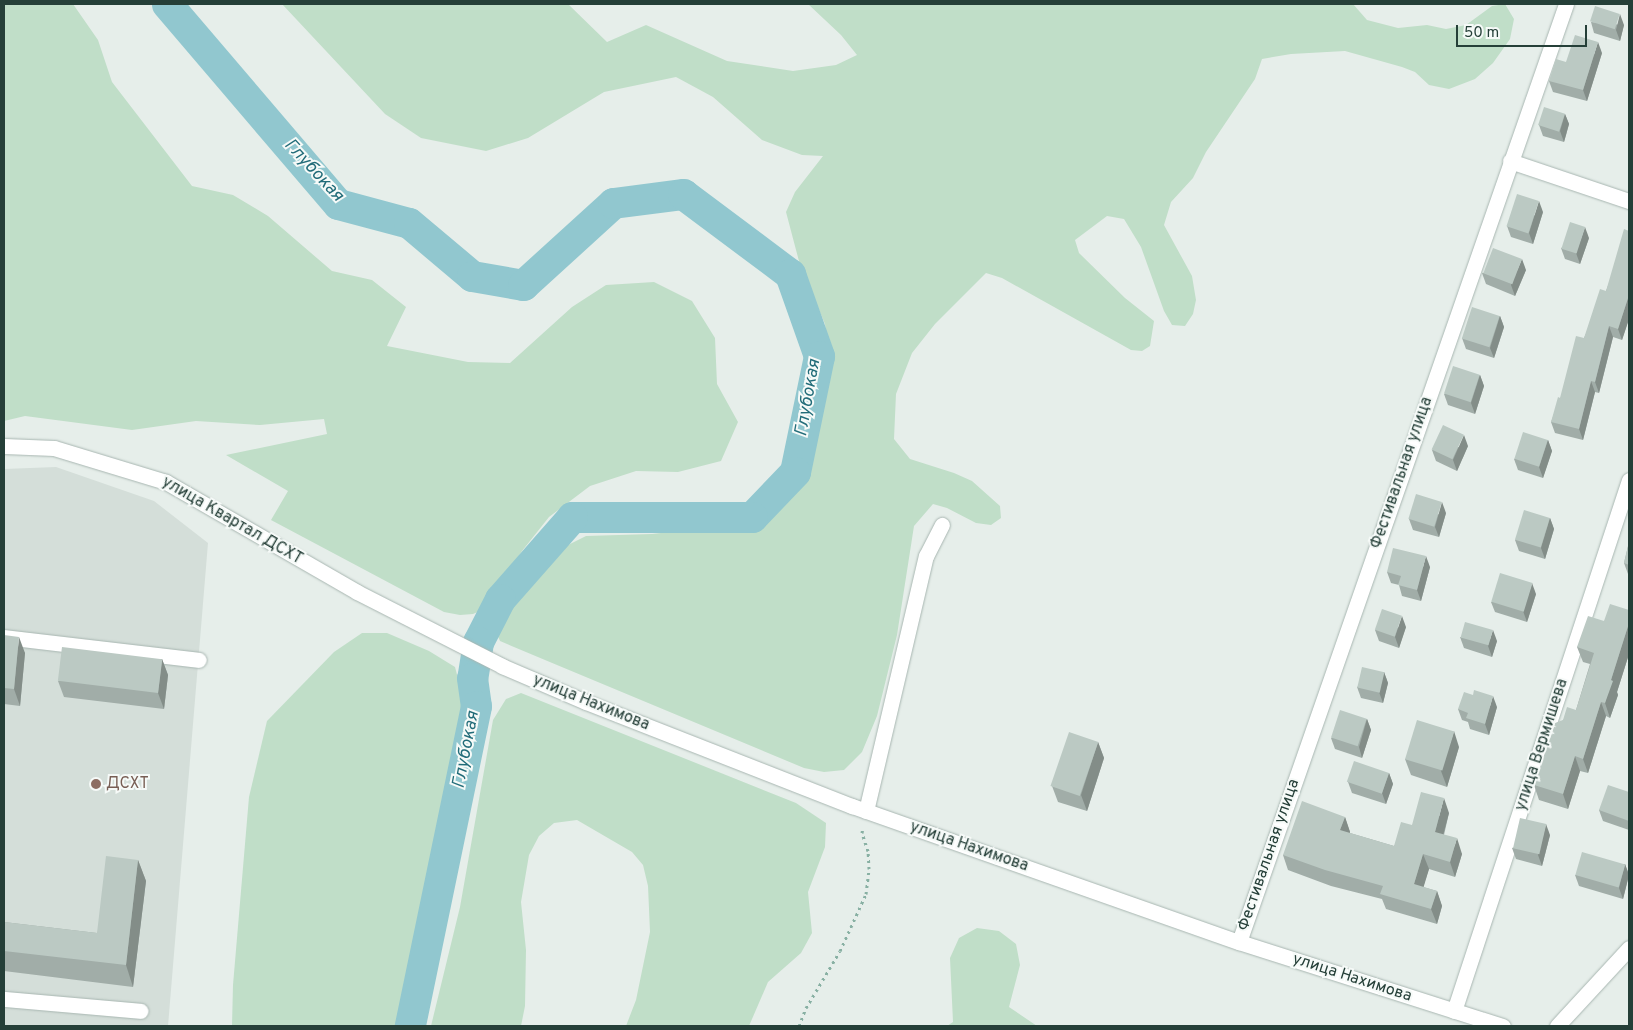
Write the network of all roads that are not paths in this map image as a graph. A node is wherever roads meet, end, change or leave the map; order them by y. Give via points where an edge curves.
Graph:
1 (1566, 4) edge
2 (1510, 161) junction
3 (1629, 202) edge
4 (4, 446) edge
5 (1629, 480) edge
6 (942, 525) dead end
7 (4, 637) edge
8 (446, 639) joint
9 (199, 660) dead end
10 (866, 811) junction
11 (1239, 942) junction
12 (1629, 948) edge
13 (4, 998) edge
14 (1454, 1010) junction
15 (140, 1011) dead end
16 (1503, 1026) edge
17 (1557, 1026) edge

1 - 2 street, Фестивальная улица
2 - 3 street
2 - 11 street, Фестивальная улица
4 - 8 street, улица Квартал ДСХТ via 54,448 166,482 357,592
5 - 14 street, улица Вермишева
6 - 10 street via 926,556
7 - 9 street
8 - 10 street, улица Нахимова via 586,702
10 - 11 street, улица Нахимова
11 - 14 street, улица Нахимова
12 - 17 street
13 - 15 street
14 - 16 street, улица Нахимова

